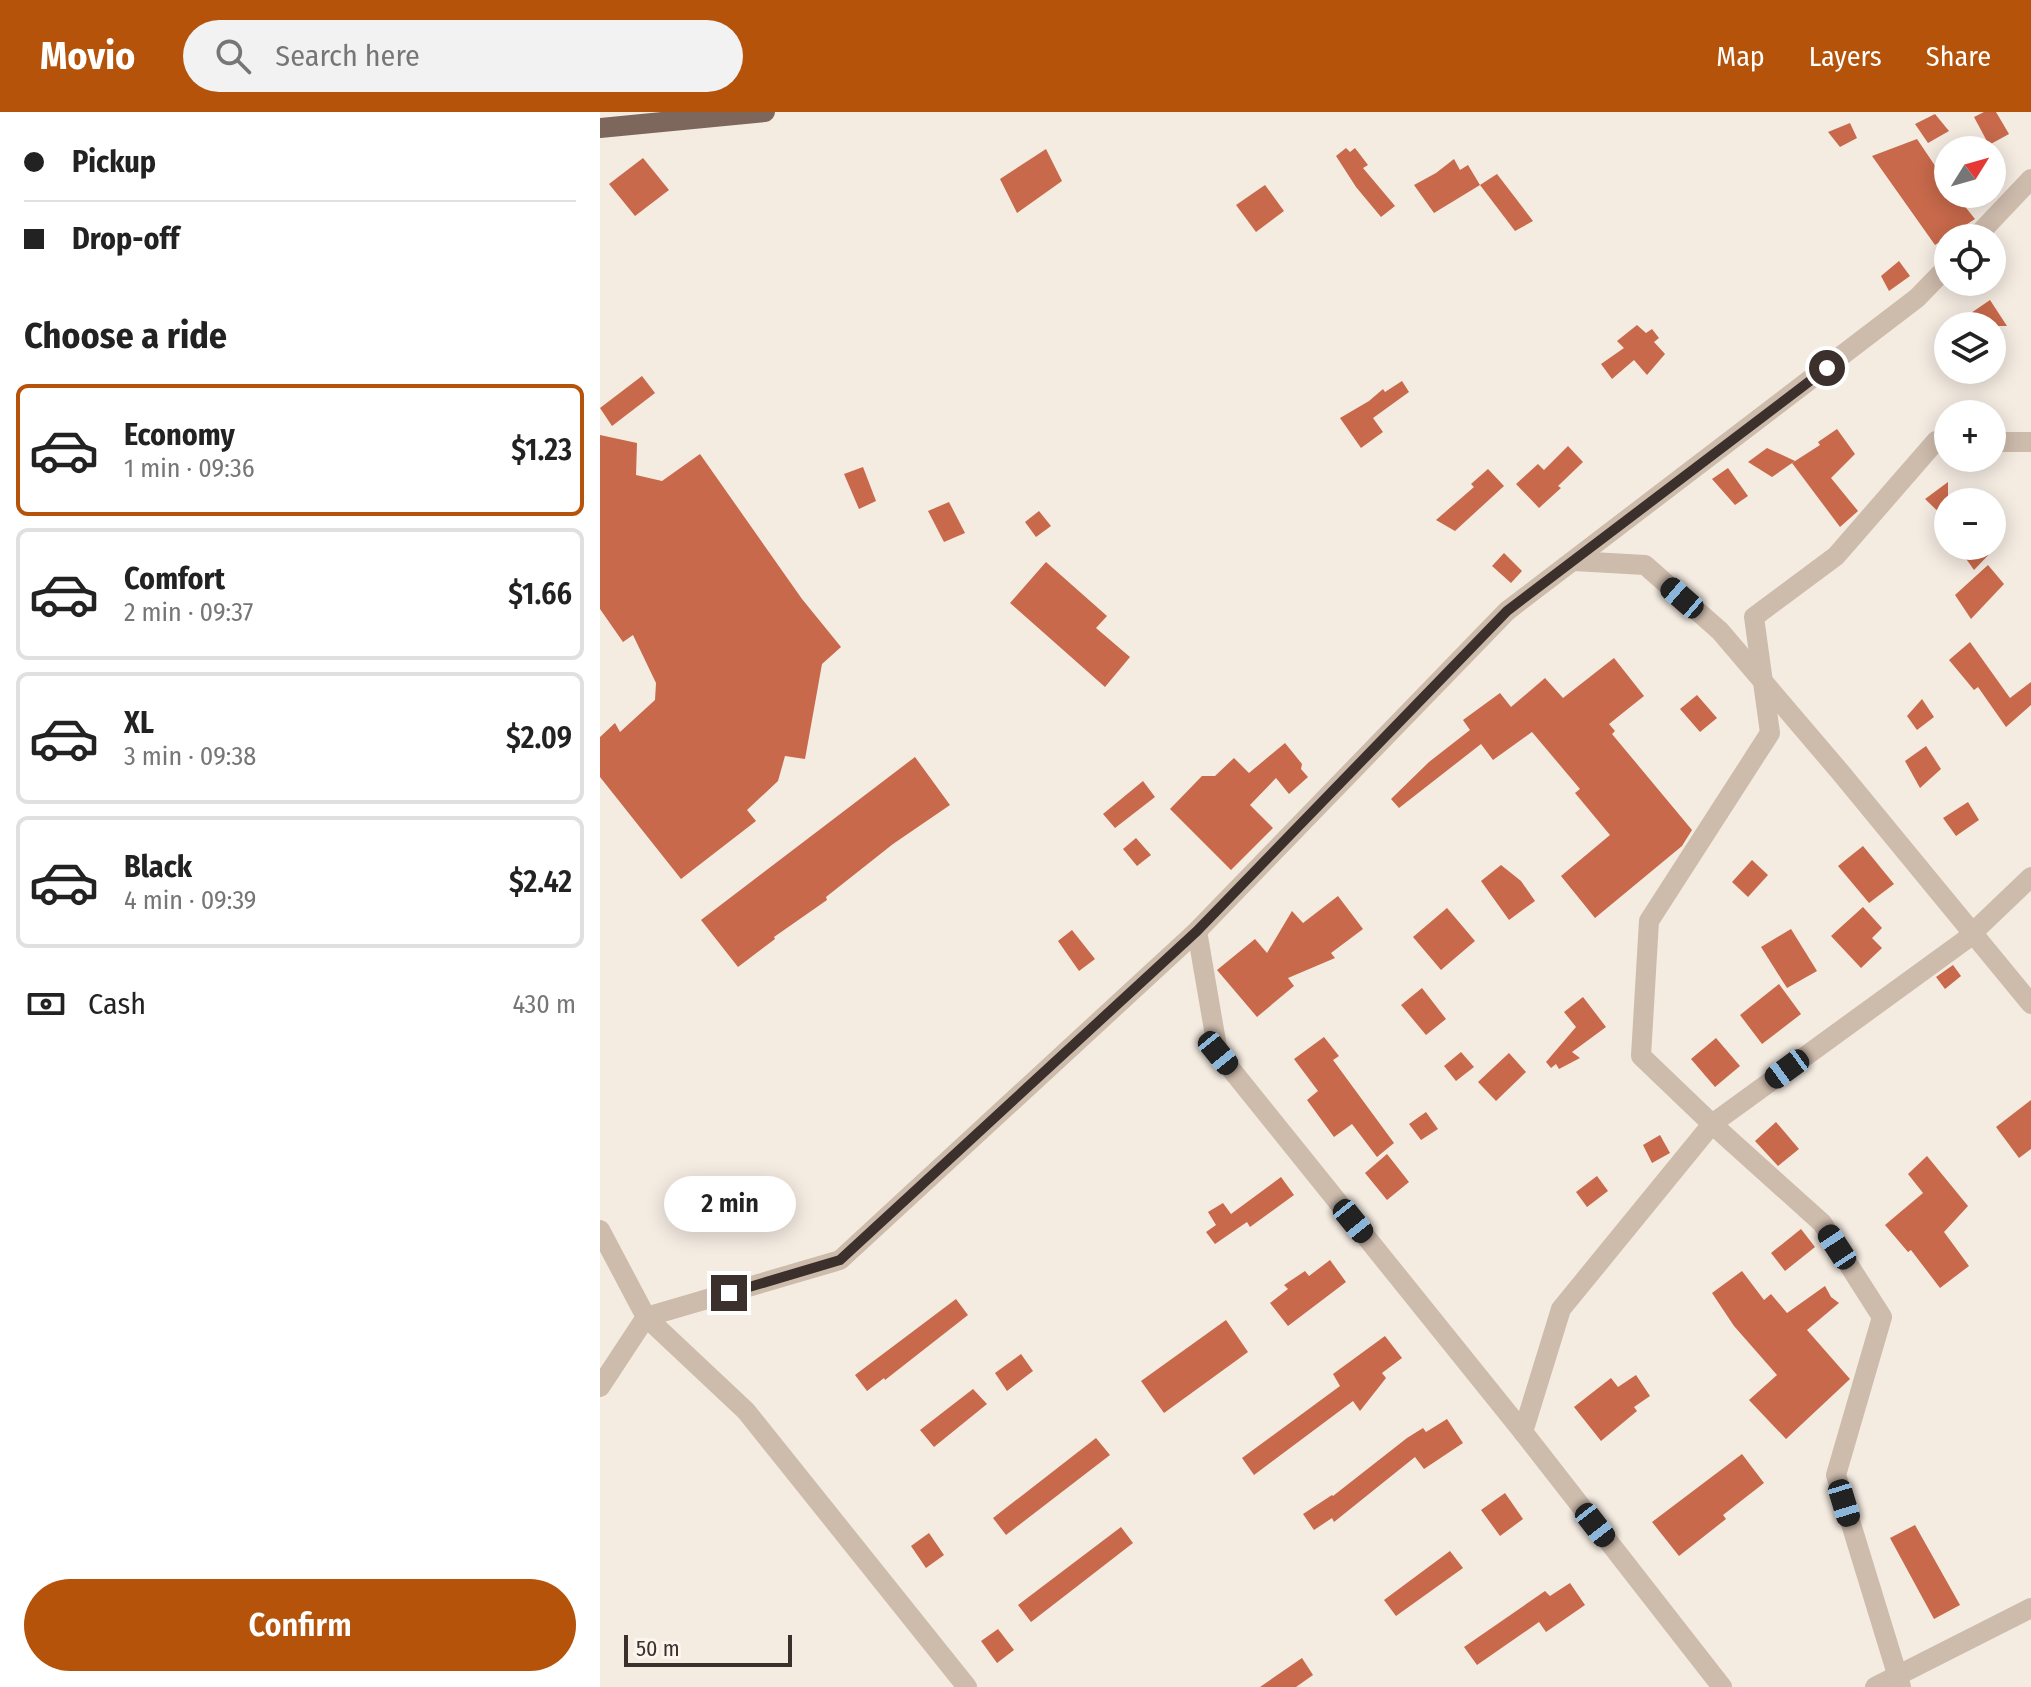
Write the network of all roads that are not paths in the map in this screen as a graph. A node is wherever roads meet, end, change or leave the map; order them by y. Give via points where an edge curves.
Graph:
1 (765, 112) edge
2 (600, 128) edge
3 (2031, 179) edge
4 (1988, 224) edge
5 (1934, 280) edge
6 (2006, 442) edge
7 (2031, 442) edge
8 (1934, 443) edge
9 (1574, 561) junction
10 (1762, 681) junction
11 (2031, 877) edge
12 (1197, 931) junction
13 (1973, 932) junction
14 (2031, 1004) edge
15 (1712, 1124) junction
16 (600, 1230) edge
17 (646, 1317) junction
18 (600, 1387) edge
19 (1523, 1432) junction
20 (2031, 1608) edge
21 (1899, 1681) edge
22 (967, 1687) edge
23 (1722, 1687) edge
24 (1875, 1687) edge

1 - 2 main road
3 - 4 street
5 - 9 street
6 - 7 street
8 - 10 street via 1836,556 1754,617
9 - 10 street via 1645,565 1720,631
9 - 12 street via 1507,611
10 - 13 street
10 - 15 street via 1770,733 1649,921 1641,1056
11 - 13 street
12 - 17 street via 840,1260
12 - 19 street via 1218,1053
13 - 14 street
13 - 15 street
15 - 19 street via 1561,1309
15 - 21 street via 1822,1223 1882,1317 1836,1475
16 - 17 street
17 - 18 street
17 - 22 street via 746,1411
19 - 23 street
20 - 21 street
21 - 24 street

